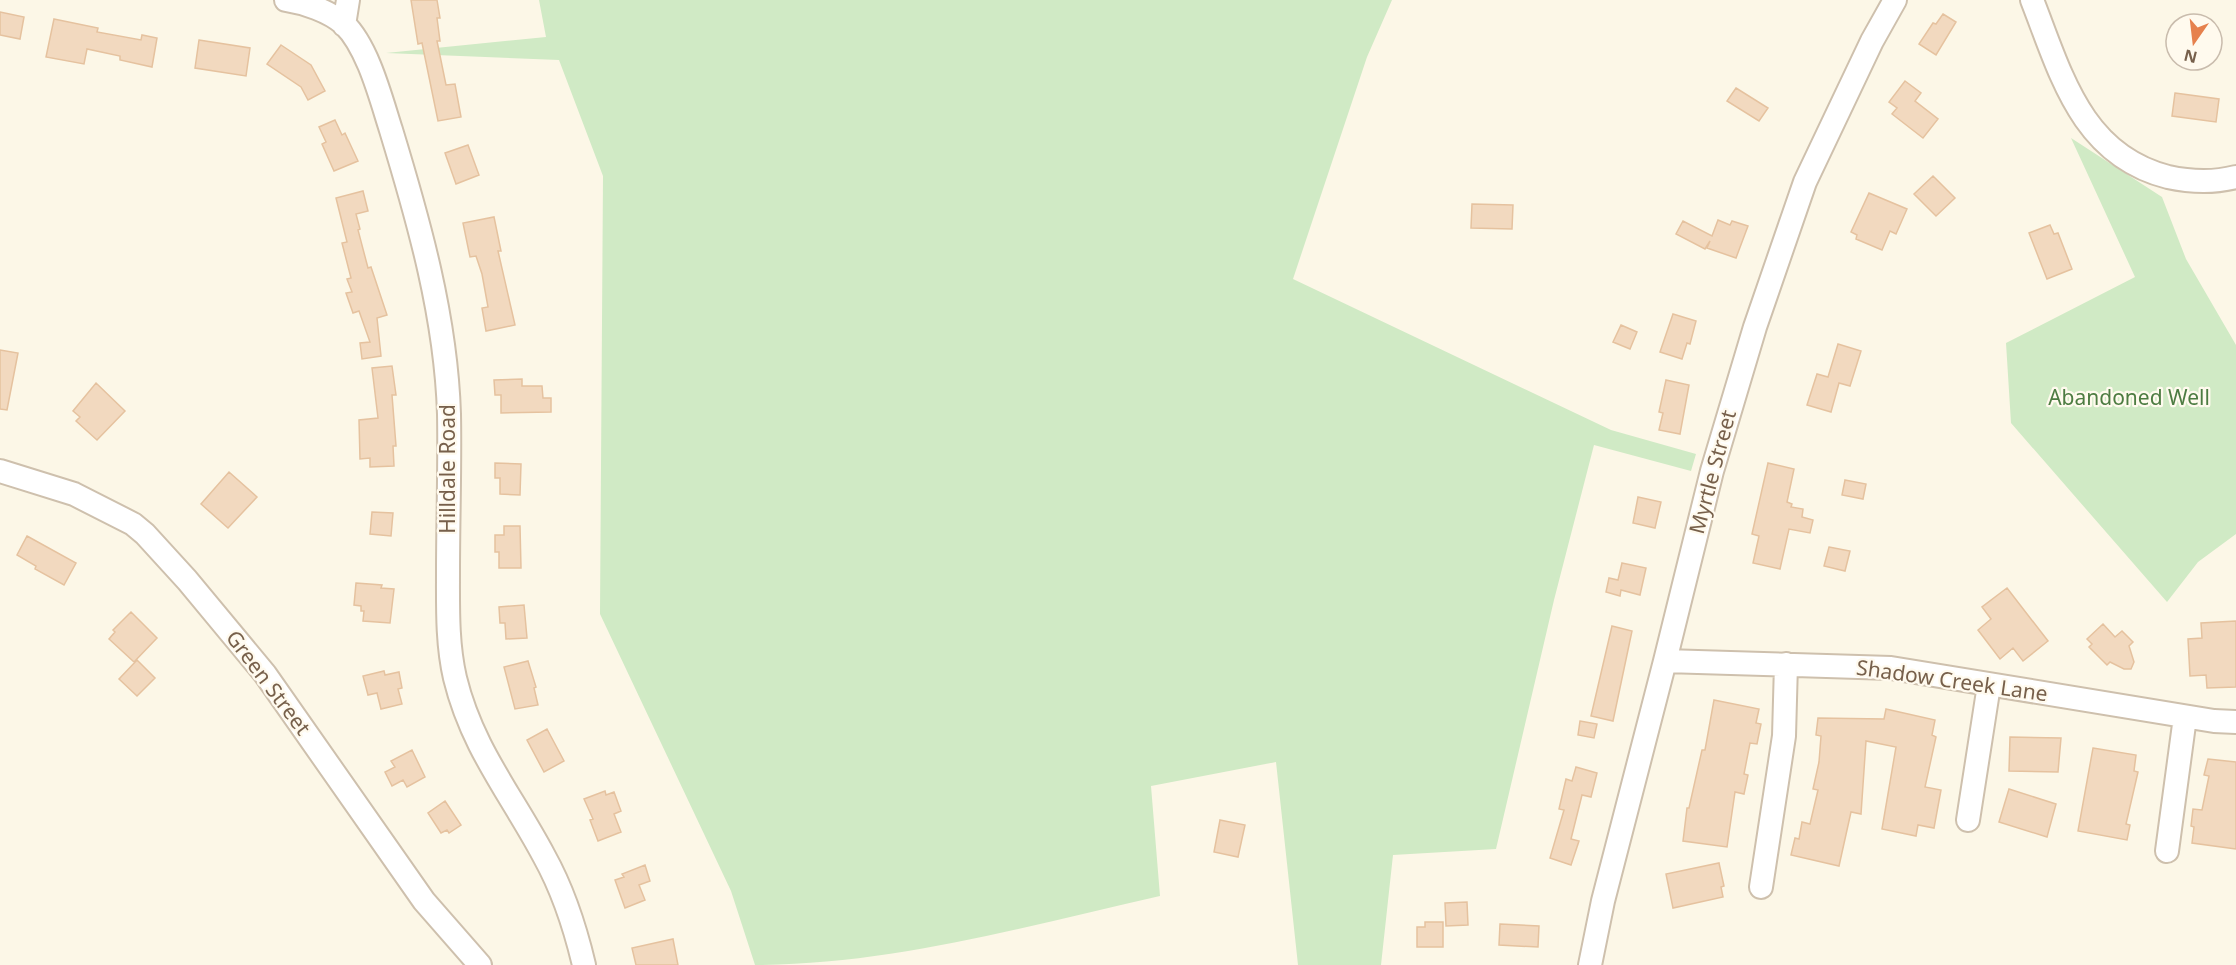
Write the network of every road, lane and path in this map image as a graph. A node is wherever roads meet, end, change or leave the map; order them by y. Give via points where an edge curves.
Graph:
1 (286, 0) edge
2 (348, 0) edge
3 (1895, 0) edge
4 (2032, 0) edge
5 (344, 25) junction
6 (2236, 177) edge
7 (0, 471) edge
8 (1665, 661) junction
9 (1786, 664) junction
10 (1989, 685) junction
11 (2185, 717) junction
12 (2236, 722) edge
13 (1968, 820) dead end
14 (2167, 851) dead end
15 (1761, 887) dead end
16 (480, 965) edge
17 (584, 965) edge
18 (1590, 965) edge

1 - 5 street, Hilldale Road via 328,14
2 - 5 street
3 - 8 street, Myrtle Street via 1821,145 1790,220 1725,422
4 - 6 street via 2081,115 2123,159 2185,181 2221,182
5 - 17 street, Hilldale Road via 364,56 390,129 423,244 445,354 448,606 454,674 463,709 482,752 560,888
7 - 16 street, Green Street via 74,494 145,534 265,674 424,901
8 - 9 street, Shadow Creek Lane
8 - 18 street, Myrtle Street
9 - 10 street, Shadow Creek Lane via 1891,668
9 - 15 street via 1784,736
10 - 11 street, Shadow Creek Lane
10 - 13 street
11 - 12 street, Shadow Creek Lane
11 - 14 street

